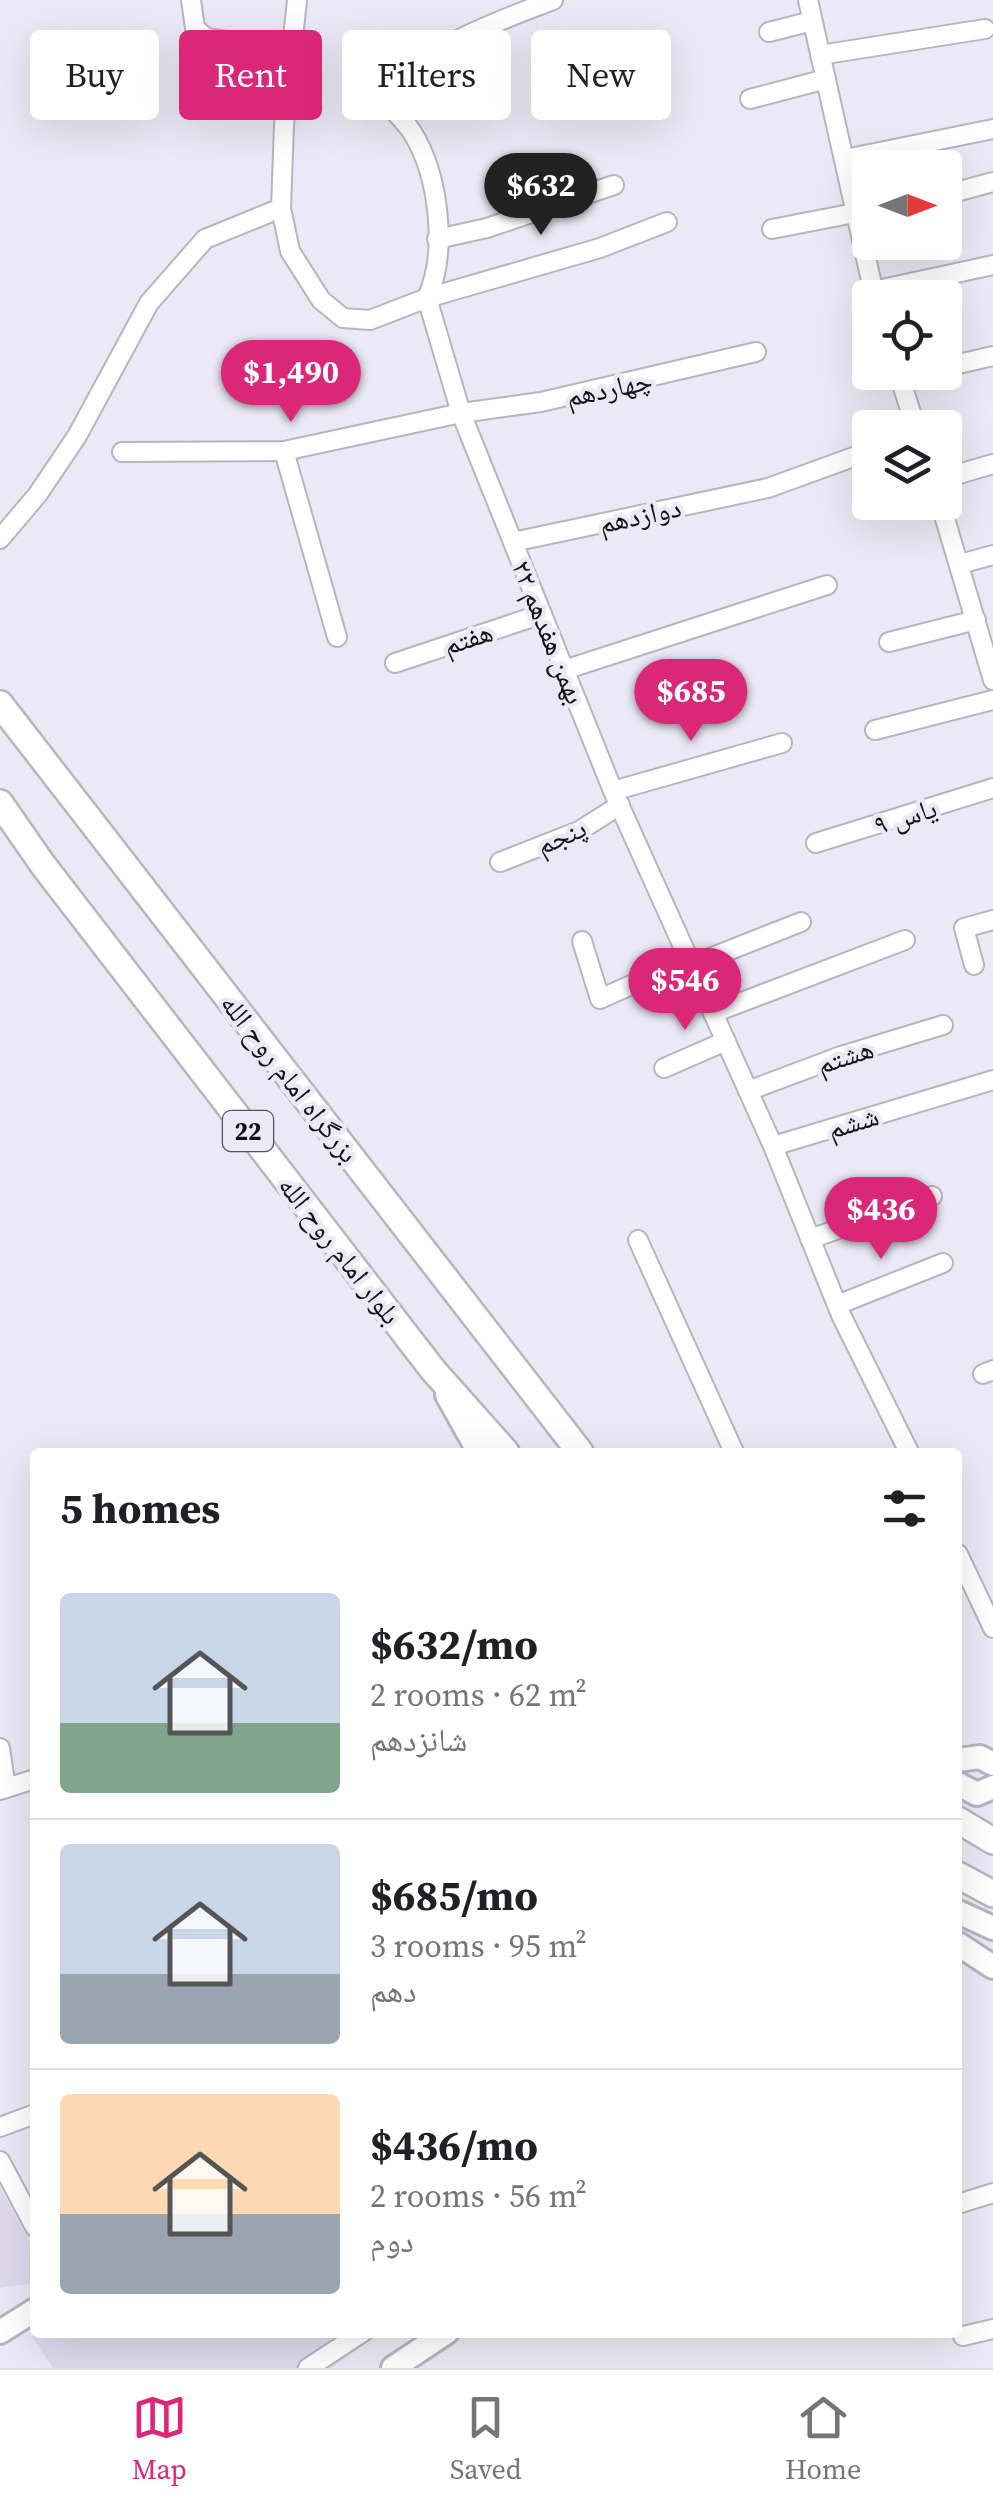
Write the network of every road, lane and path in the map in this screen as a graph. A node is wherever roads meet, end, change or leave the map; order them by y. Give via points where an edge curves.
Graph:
1 (191, 0) edge
2 (297, 0) edge
3 (553, 0) edge
4 (814, 6) edge
5 (198, 30) edge
6 (294, 30) edge
7 (984, 30) dead end
8 (770, 32) dead end
9 (820, 55) junction
10 (826, 79) junction
11 (750, 99) dead end
12 (287, 120) edge
13 (993, 129) edge
14 (845, 160) junction
15 (852, 180) edge
16 (993, 182) edge
17 (614, 185) dead end
18 (962, 191) edge
19 (281, 208) junction
20 (852, 213) edge
21 (668, 222) dead end
22 (772, 229) dead end
23 (437, 239) junction
24 (993, 265) edge
25 (931, 280) edge
26 (427, 298) junction
27 (756, 352) dead end
28 (993, 356) edge
29 (962, 363) edge
30 (461, 414) junction
31 (284, 451) junction
32 (122, 452) dead end
33 (852, 458) edge
34 (993, 464) edge
35 (962, 473) edge
36 (946, 520) edge
37 (0, 540) edge
38 (513, 542) junction
39 (993, 555) edge
40 (960, 564) junction
41 (827, 585) dead end
42 (542, 614) junction
43 (976, 620) junction
44 (338, 638) dead end
45 (889, 642) dead end
46 (395, 663) dead end
47 (991, 669) edge
48 (564, 670) junction
49 (993, 700) edge
50 (0, 704) edge
51 (875, 730) dead end
52 (782, 742) dead end
53 (993, 788) edge
54 (616, 798) junction
55 (0, 803) edge
56 (816, 843) dead end
57 (500, 862) dead end
58 (993, 920) edge
59 (801, 922) dead end
60 (905, 940) dead end
61 (582, 941) dead end
62 (690, 962) junction
63 (974, 965) dead end
64 (713, 1013) junction
65 (943, 1025) dead end
66 (726, 1041) junction
67 (664, 1068) dead end
68 (993, 1080) edge
69 (748, 1091) junction
70 (773, 1146) junction
71 (932, 1196) dead end
72 (810, 1239) junction
73 (638, 1240) dead end
74 (943, 1263) dead end
75 (836, 1305) junction
76 (433, 1370) junction
77 (477, 1448) edge
78 (502, 1448) edge
79 (577, 1448) edge
80 (732, 1448) edge
81 (907, 1448) edge
82 (962, 1562) edge
83 (993, 1628) edge
84 (0, 1748) edge
85 (962, 1759) edge
86 (993, 1762) edge
87 (30, 1780) edge
88 (962, 1786) edge
89 (3, 1788) edge
90 (993, 1788) edge
91 (962, 1822) edge
92 (993, 1841) edge
93 (962, 1878) edge
94 (993, 1894) edge
95 (962, 1914) edge
96 (993, 1928) edge
97 (962, 1947) edge
98 (993, 1967) edge
99 (30, 2116) edge
100 (0, 2127) edge
101 (0, 2161) edge
102 (993, 2192) edge
103 (962, 2203) edge
104 (30, 2218) edge
105 (30, 2313) edge
106 (993, 2329) edge
107 (0, 2332) edge
108 (963, 2336) dead end
109 (353, 2338) edge
110 (438, 2338) edge
111 (308, 2368) edge
112 (394, 2368) edge

1 - 5 street
2 - 6 street
3 - 23 street via 444,47 381,97 411,131 428,166
4 - 8 street
4 - 9 street
7 - 9 street
9 - 10 street
10 - 11 street
10 - 14 street
12 - 19 street
13 - 14 street
14 - 15 street
16 - 18 street
17 - 23 street
19 - 26 street via 290,251 321,300 343,318 370,320
19 - 37 street via 205,239 149,303 76,436
20 - 22 street
21 - 26 street
23 - 26 street via 436,278
24 - 25 street
26 - 30 street, ۲۲ بهمن هفدهم
27 - 30 street, چهاردهم
28 - 29 street
30 - 31 street, چهاردهم
30 - 38 street, ۲۲ بهمن هفدهم
31 - 32 street, چهاردهم
31 - 44 street
33 - 38 street, دوازدهم via 768,488
34 - 35 street
36 - 40 street
38 - 42 street, ۲۲ بهمن هفدهم
39 - 40 street
40 - 43 street
41 - 48 street
42 - 46 street, هفتم
42 - 48 street, ۲۲ بهمن هفدهم
43 - 45 street
43 - 47 street
48 - 54 street, ۲۲ بهمن هفدهم
49 - 51 street
50 - 79 highway, بزرگراه امام روح الله
52 - 54 street, پنجم
53 - 56 street, یاس ۹
54 - 57 street, پنجم via 579,831
54 - 62 street, ۲۲ بهمن هفدهم
55 - 76 highway, بلوار امام روح الله / 22
58 - 63 street via 964,928
59 - 62 street
60 - 64 street
61 - 62 street via 600,1000
62 - 64 street, ۲۲ بهمن هفدهم
64 - 66 street, ۲۲ بهمن هفدهم
65 - 69 street, هشتم
66 - 67 street
66 - 69 street, ۲۲ بهمن هفدهم
68 - 70 street, ششم
69 - 70 street, ۲۲ بهمن هفدهم
70 - 72 street, ۲۲ بهمن هفدهم
71 - 72 street
72 - 75 street, ۲۲ بهمن هفدهم
73 - 80 street
74 - 75 street
75 - 81 street, ۲۲ بهمن هفدهم
76 - 77 main road
76 - 78 highway, بلوار امام روح الله / 22
82 - 83 street
84 - 89 street
85 - 86 main road
87 - 89 street
88 - 90 main road via 977,1794
91 - 92 highway
93 - 94 highway
95 - 96 main road
97 - 98 main road
99 - 100 street
101 - 104 street
102 - 103 street
105 - 107 main road
106 - 108 street
109 - 111 street
110 - 112 main road

